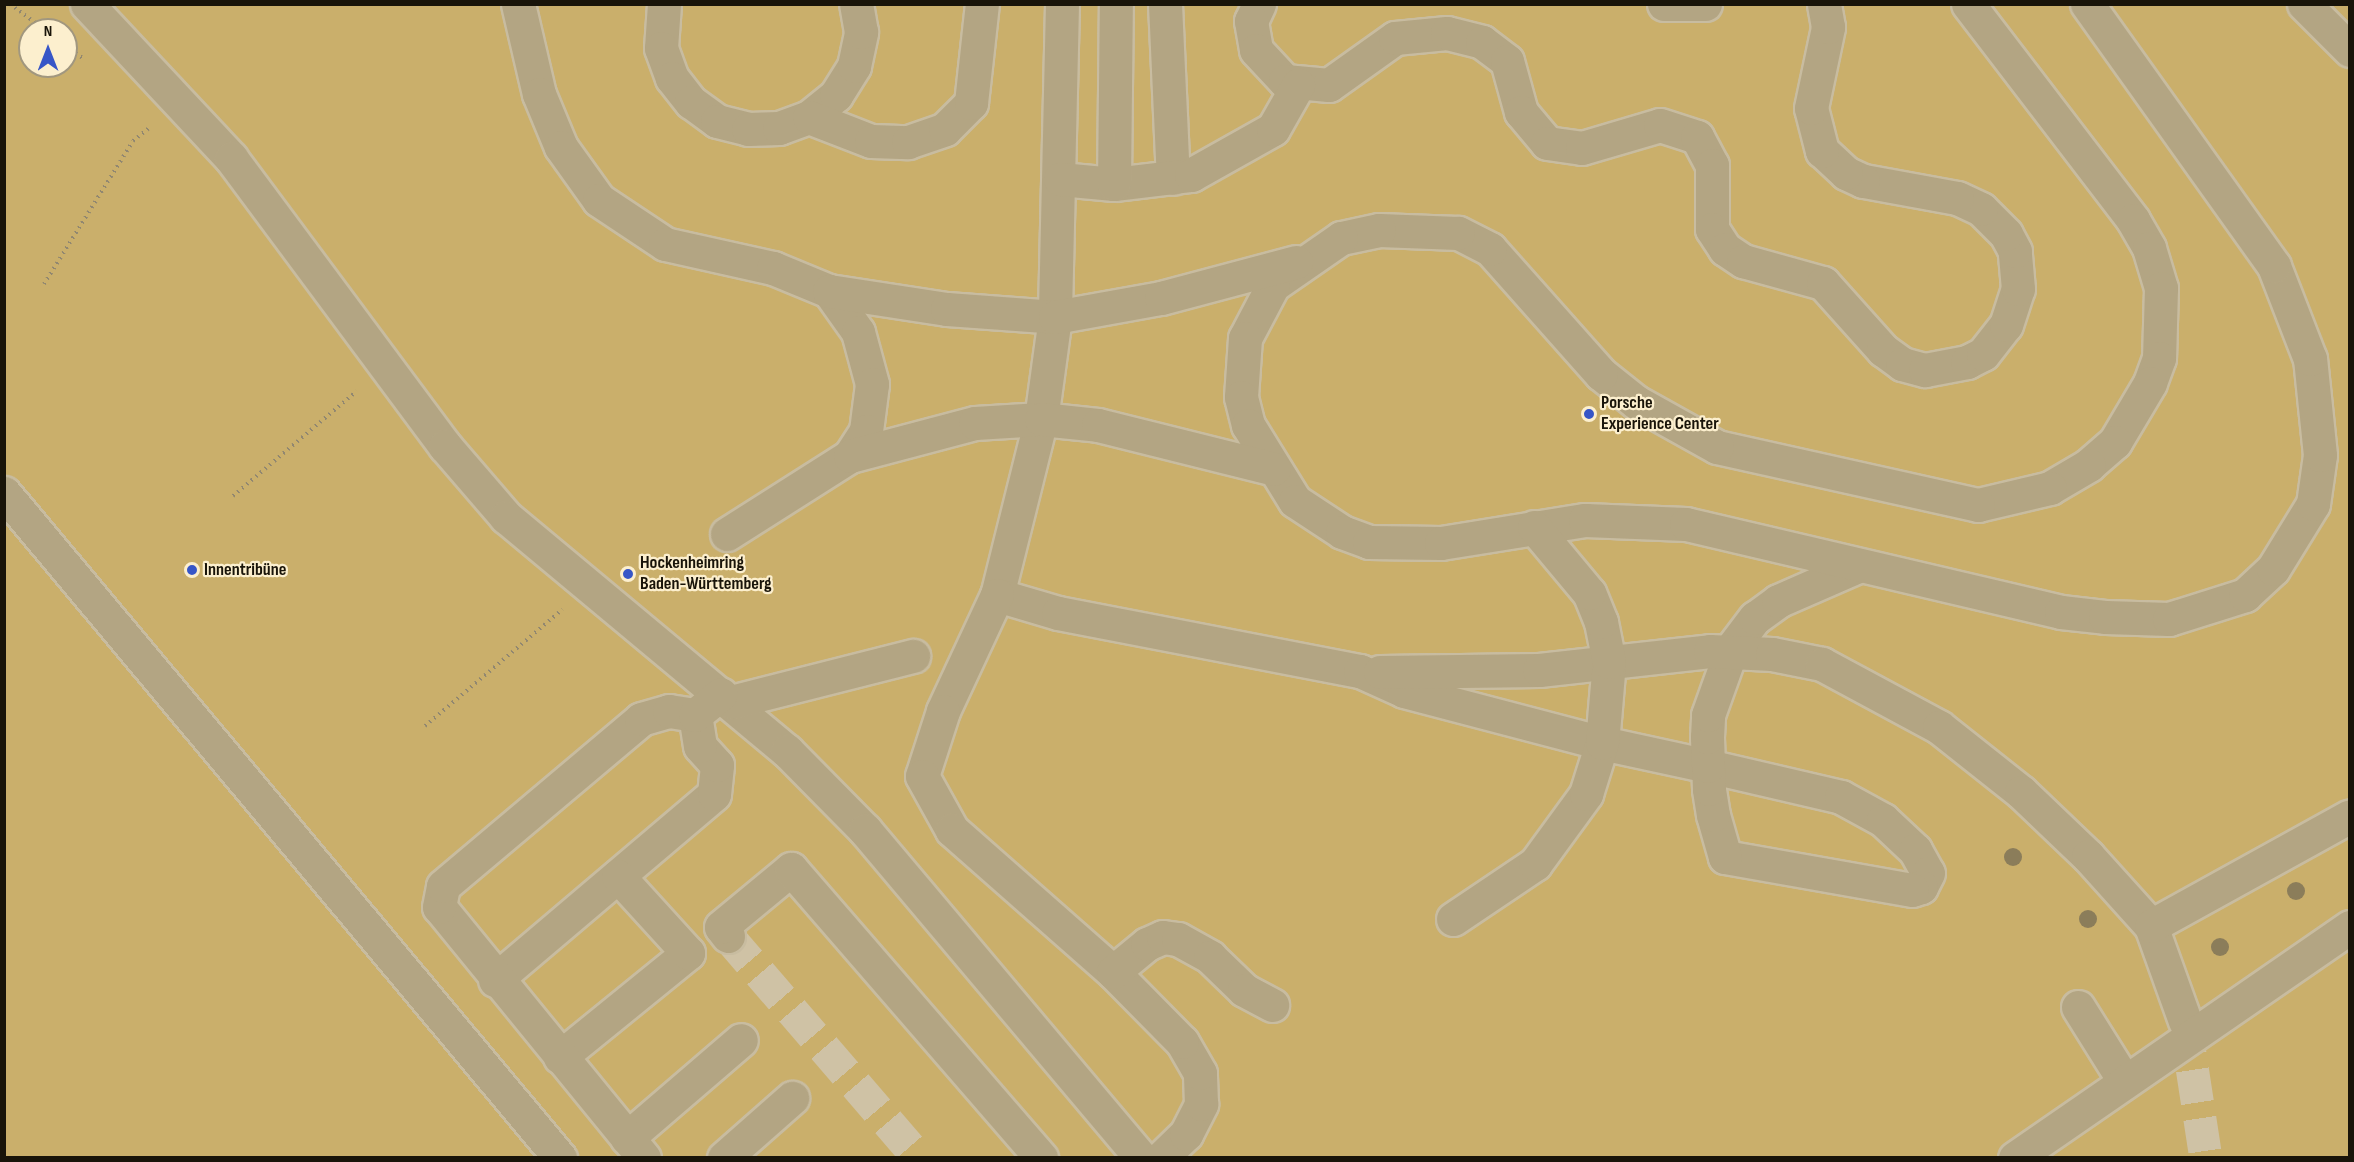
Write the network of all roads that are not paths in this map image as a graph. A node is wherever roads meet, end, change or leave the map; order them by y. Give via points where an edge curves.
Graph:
1 (87, 4) edge
2 (518, 4) edge
3 (664, 4) edge
4 (856, 4) edge
5 (982, 4) edge
6 (1062, 4) edge
7 (1116, 4) edge
8 (1165, 4) edge
9 (1259, 4) edge
10 (1664, 4) edge
11 (1705, 4) edge
12 (1824, 4) edge
13 (1968, 4) edge
14 (2087, 4) edge
15 (2304, 4) edge
16 (2349, 50) edge
17 (1298, 85) junction
18 (809, 117) junction
19 (1173, 178) junction
20 (1060, 179) junction
21 (1114, 184) junction
22 (1304, 260) junction
23 (829, 291) junction
24 (1055, 317) junction
25 (1041, 418) junction
26 (850, 456) junction
27 (1274, 470) junction
28 (4, 494) edge
29 (1534, 527) junction
30 (727, 534) dead end
31 (1858, 566) junction
32 (997, 595) junction
33 (1730, 652) junction
34 (913, 656) dead end
35 (1609, 662) junction
36 (1359, 671) junction
37 (726, 698) junction
38 (696, 715) junction
39 (1602, 743) junction
40 (1708, 766) junction
41 (2349, 816) edge
42 (618, 876) junction
43 (1453, 919) dead end
44 (2151, 926) junction
45 (2349, 927) edge
46 (728, 936) dead end
47 (1113, 972) junction
48 (495, 980) junction
49 (1272, 1005) dead end
50 (2078, 1007) dead end
51 (2186, 1021) tunnel mouth
52 (741, 1040) dead end
53 (560, 1057) junction
54 (2123, 1079) junction
55 (792, 1098) dead end
56 (635, 1148) edge
57 (560, 1158) edge
58 (724, 1158) edge
59 (1041, 1158) edge
60 (1141, 1158) edge
61 (1161, 1158) edge
62 (2014, 1158) edge

1 - 37 lane via 231,158 445,446 506,517
2 - 23 lane via 552,125 576,172 599,200 665,244 773,268
3 - 18 lane via 661,48 672,78 691,102 717,120 748,129 779,128
4 - 18 lane via 861,32 854,66 836,95
5 - 18 lane via 971,103 945,129 908,142 871,141
6 - 20 lane
7 - 21 lane
8 - 19 lane
9 - 17 lane via 1251,21 1259,56 1273,73
10 - 11 lane
12 - 17 lane via 1828,27 1811,108 1822,151 1846,173 1863,181 1957,198 1981,209 2006,234 2015,251 2018,289 2006,326 1983,354 1968,362 1925,370 1902,364 1882,350 1823,283 1743,261 1725,249 1712,229 1712,165 1697,137 1660,125 1582,148 1547,143 1521,112 1507,61 1482,42 1448,33 1412,33 1379,46 1342,80
13 - 22 lane via 2133,220 2149,248 2160,288 2159,358 2136,414 2089,465 2050,488 1978,505 1943,501 1717,447 1636,402 1601,374 1523,280 1490,249 1458,233 1379,230 1341,238
14 - 31 lane via 2246,223 2293,304 2316,391 2320,455 2313,504 2273,569 2245,595 2169,619 2061,612
15 - 16 lane
17 - 19 lane via 1273,129 1191,176
19 - 21 lane
20 - 21 lane
20 - 24 lane
22 - 24 lane via 1161,298
22 - 27 lane via 1273,285 1245,338 1241,397 1248,424
23 - 24 lane via 947,309
23 - 26 lane via 858,332 872,384 866,431
24 - 25 lane
25 - 26 lane via 934,430
25 - 27 lane via 1098,425
25 - 32 lane
26 - 30 lane
27 - 29 lane via 1295,501 1342,532 1369,542 1441,543
28 - 57 lane
29 - 31 lane via 1585,520 1686,524
29 - 35 lane via 1589,593
31 - 33 lane via 1778,601 1755,618
32 - 36 lane via 1058,613
32 - 47 lane via 943,711 922,776 952,830
33 - 35 lane
33 - 40 lane via 1708,715
33 - 44 lane via 1822,664 1939,727 2021,792
34 - 37 lane
35 - 36 lane via 1465,673
35 - 39 lane
36 - 39 lane via 1404,691
37 - 38 lane
37 - 60 lane via 865,830 1003,1014
38 - 42 lane via 700,746 717,765 714,794
38 - 48 lane via 669,711 641,719 443,886 439,907
39 - 40 lane
39 - 43 lane via 1586,794 1535,864
40 - 40 lane via 1841,797 1864,808 1915,850 1927,880 1912,890 1725,857
41 - 44 lane
42 - 48 lane
42 - 53 lane via 688,953
44 - 51 lane
45 - 54 lane
46 - 59 lane via 721,927 791,869
47 - 49 lane via 1147,944 1162,937 1178,939 1210,957 1244,990
47 - 61 lane via 1182,1042 1200,1073 1201,1104 1186,1134
48 - 53 lane
50 - 54 lane
52 - 56 lane
53 - 56 lane
54 - 62 lane
55 - 58 lane

